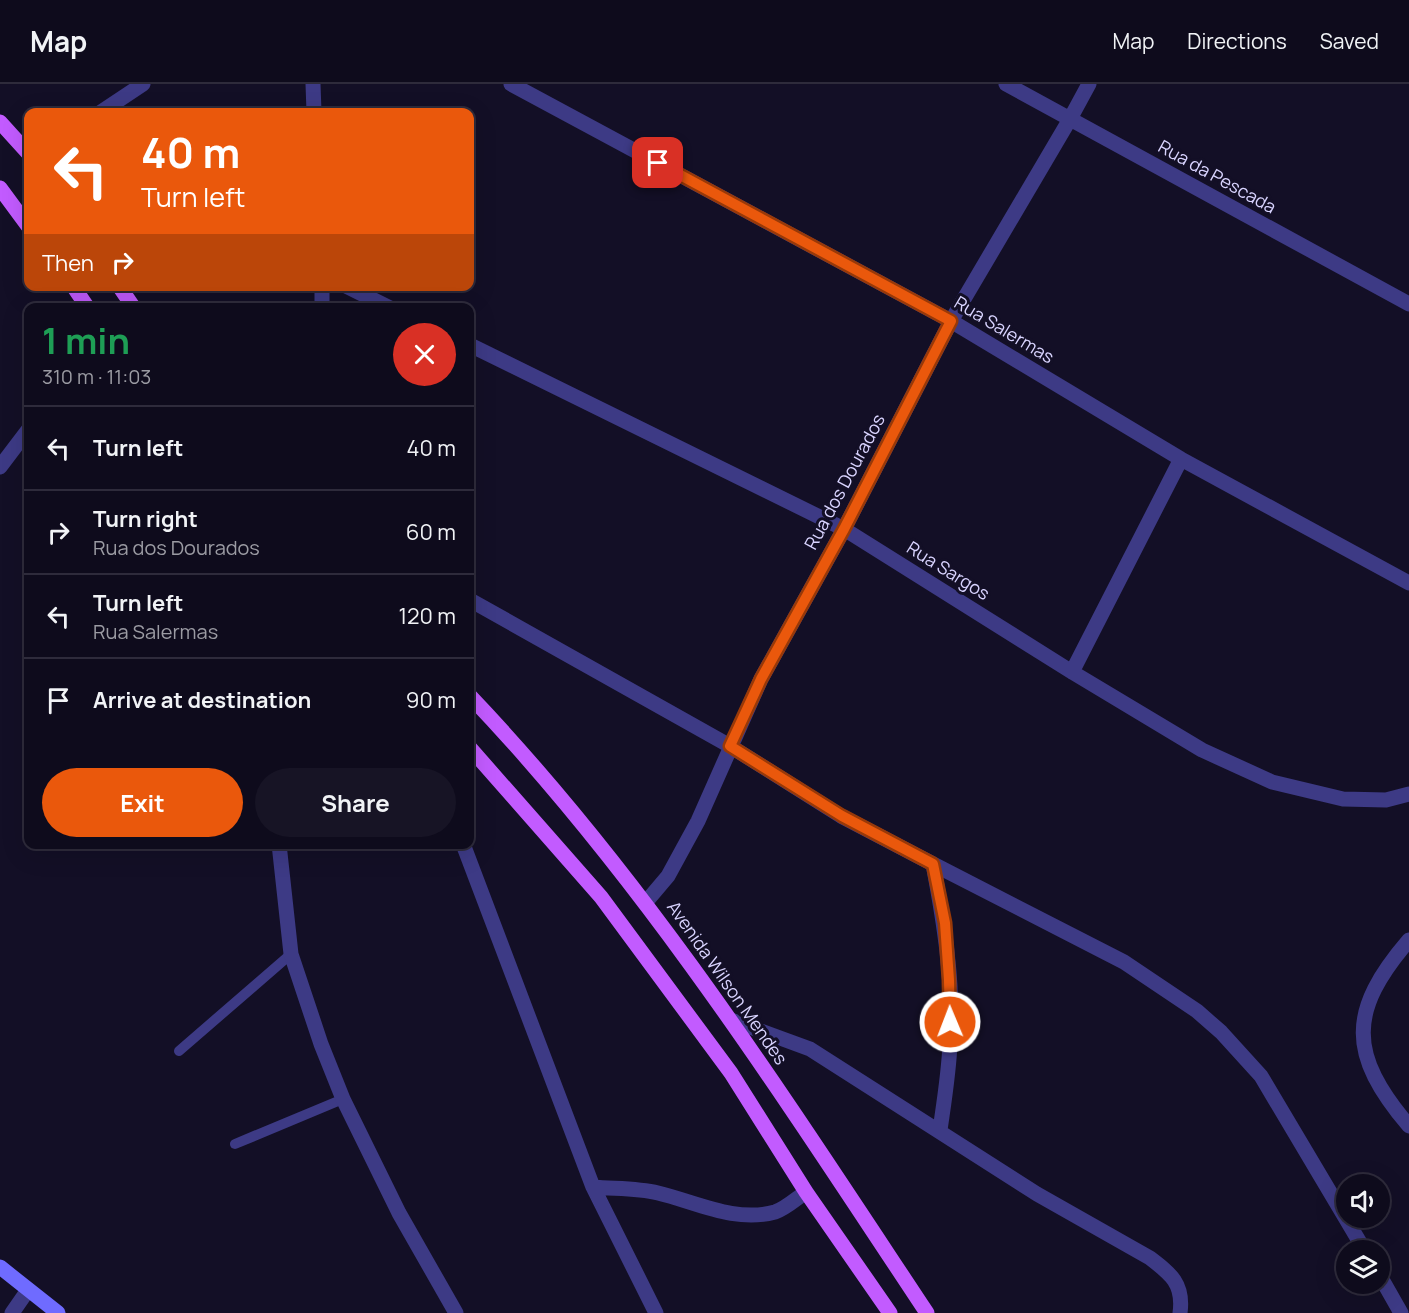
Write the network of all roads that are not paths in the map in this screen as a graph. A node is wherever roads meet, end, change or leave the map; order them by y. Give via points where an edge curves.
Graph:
1 (143, 84) edge
2 (313, 84) edge
3 (511, 84) edge
4 (1006, 84) edge
5 (1089, 84) edge
6 (107, 108) edge
7 (314, 108) edge
8 (1070, 119) junction
9 (0, 122) edge
10 (24, 149) edge
11 (0, 188) edge
12 (24, 221) edge
13 (356, 291) edge
14 (380, 303) edge
15 (1409, 304) edge
16 (951, 321) junction
17 (474, 347) edge
18 (24, 435) edge
19 (1181, 459) junction
20 (0, 467) edge
21 (844, 529) junction
22 (1409, 583) edge
23 (474, 602) edge
24 (1072, 672) junction
25 (474, 700) edge
26 (730, 746) junction
27 (474, 753) edge
28 (1409, 794) edge
29 (280, 849) edge
30 (466, 849) edge
31 (933, 864) junction
32 (646, 902) junction
33 (1409, 940) edge
34 (291, 954) junction
35 (731, 1020) junction
36 (179, 1051) dead end
37 (343, 1099) junction
38 (1409, 1126) edge
39 (940, 1130) junction
40 (236, 1144) dead end
41 (593, 1187) junction
42 (806, 1192) junction
43 (1358, 1240) edge
44 (0, 1267) edge
45 (28, 1290) junction
46 (1390, 1294) edge
47 (12, 1313) edge
48 (58, 1313) edge
49 (456, 1313) edge
50 (656, 1313) edge
51 (890, 1313) edge
52 (927, 1313) edge
53 (1180, 1313) edge
54 (1401, 1313) edge

1 - 6 street
2 - 7 street
3 - 16 street, Rua Salermas
4 - 8 street, Rua da Pescada
5 - 8 street, Rua dos Dourados
8 - 15 street, Rua da Pescada
8 - 16 street, Rua dos Dourados
9 - 10 main road
11 - 12 main road
13 - 14 street
16 - 19 street, Rua Salermas
16 - 21 street, Rua dos Dourados
17 - 21 street, Rua Sargos
18 - 20 street
19 - 22 street, Rua Salermas
19 - 24 street
21 - 24 street, Rua Sargos
21 - 26 street, Rua dos Dourados via 761,679
23 - 26 street
24 - 28 street, Rua Sargos via 1202,750 1272,782 1343,799 1386,800
25 - 32 main road, Avenida Wilson Mendes via 518,747
26 - 31 street via 842,816
26 - 32 street, Rua dos Dourados via 698,821 668,876
27 - 42 main road via 601,897 731,1073
29 - 34 street
30 - 41 street
31 - 39 street via 945,923 951,1042
31 - 43 street via 1124,962 1213,1025 1261,1076
32 - 35 main road, Avenida Wilson Mendes
33 - 38 street via 1373,990 1362,1022 1363,1049 1371,1074
34 - 36 lane
34 - 37 street
35 - 39 street via 810,1049
35 - 52 main road, Avenida Wilson Mendes
37 - 40 lane
37 - 49 street via 399,1213
39 - 53 street via 1037,1194 1150,1258 1176,1282
41 - 42 street via 655,1192 733,1214 776,1212
41 - 50 street
42 - 51 main road
44 - 45 street
45 - 47 street
45 - 48 street
46 - 54 street

